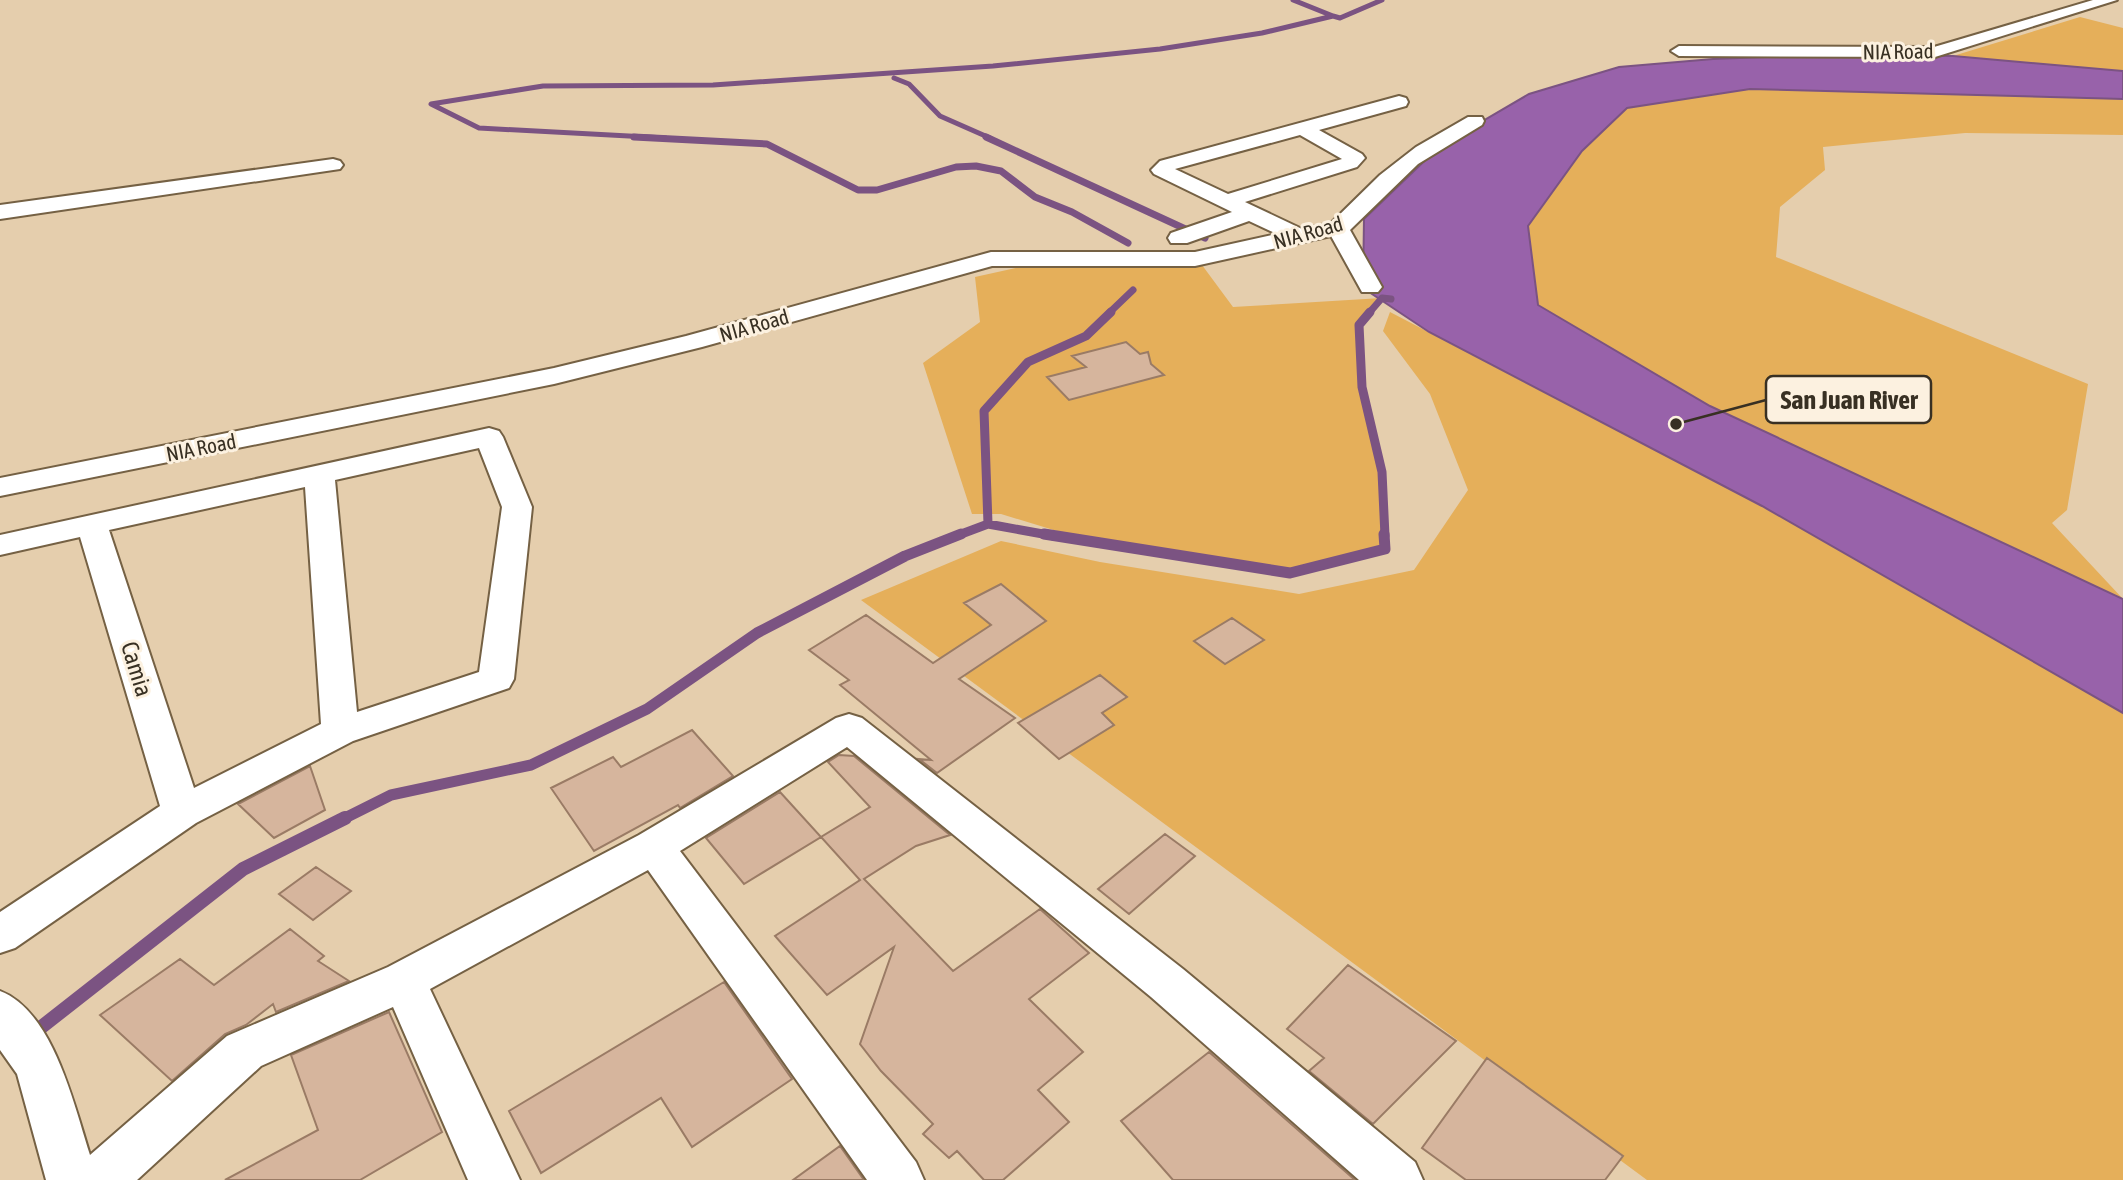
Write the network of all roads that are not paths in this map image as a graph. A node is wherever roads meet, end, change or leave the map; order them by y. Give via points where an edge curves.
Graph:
1 (2109, 0) edge
2 (1679, 51) dead end
3 (1399, 102) dead end
4 (1475, 121) dead end
5 (1304, 129) junction
6 (333, 164) dead end
7 (1224, 202) junction
8 (0, 212) edge
9 (1248, 214) junction
10 (1338, 228) junction
11 (1298, 236) junction
12 (1179, 238) dead end
13 (1370, 287) dead end
14 (320, 473) junction
15 (0, 487) edge
16 (92, 525) junction
17 (0, 545) edge
18 (340, 731) junction
19 (182, 812) junction
20 (654, 847) junction
21 (0, 935) edge
22 (404, 981) junction
23 (17, 1035) edge
24 (72, 1180) edge
25 (99, 1180) edge
26 (494, 1180) edge
27 (898, 1180) edge
28 (1397, 1180) edge

1 - 2 street, NIA Road via 1935,52
3 - 5 street
4 - 10 street, NIA Road via 1422,150
5 - 7 street via 1355,158
5 - 7 street via 1161,170
6 - 8 street
7 - 9 street
9 - 11 street
9 - 12 street
10 - 11 street, NIA Road
10 - 13 street
11 - 15 street, NIA Road via 1195,259 991,259 554,376
14 - 16 street
14 - 18 street
14 - 18 street via 489,437 517,507 496,678
16 - 17 street
16 - 19 street, Camia
18 - 19 street
19 - 21 street
20 - 22 street
20 - 27 street
20 - 28 street via 849,727 1167,983
22 - 25 street via 244,1051
22 - 26 street
23 - 24 street

